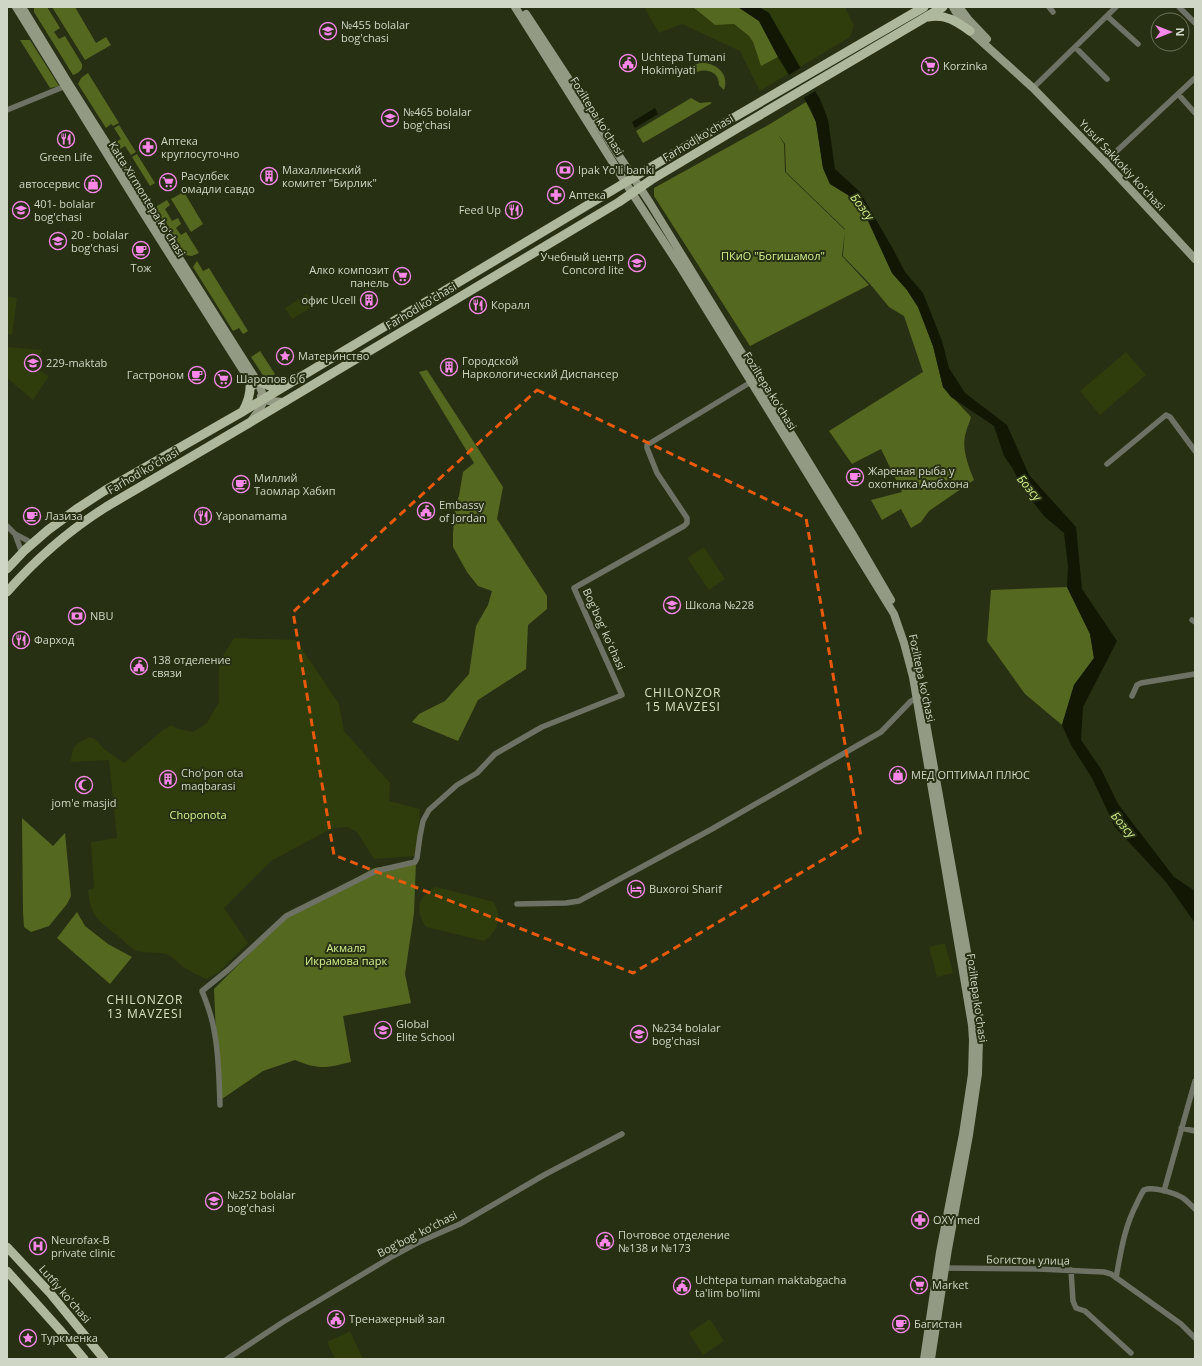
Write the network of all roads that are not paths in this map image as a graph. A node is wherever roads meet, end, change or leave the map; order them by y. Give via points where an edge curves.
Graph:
1 (16, 7) edge
2 (22, 7) edge
3 (515, 7) edge
4 (522, 7) edge
5 (924, 7) edge
6 (943, 7) edge
7 (953, 7) edge
8 (959, 7) edge
9 (1049, 7) edge
10 (1116, 7) edge
11 (1179, 7) edge
12 (1053, 12) dead end
13 (1107, 16) junction
14 (925, 18) junction
15 (1195, 23) edge
16 (970, 31) junction
17 (1138, 44) dead end
18 (1075, 47) junction
19 (1195, 78) edge
20 (1107, 79) dead end
21 (67, 86) junction
22 (1032, 88) junction
23 (1178, 94) junction
24 (7, 110) edge
25 (1195, 112) edge
26 (1105, 162) junction
27 (629, 180) junction
28 (636, 190) junction
29 (1195, 259) edge
30 (254, 381) junction
31 (751, 382) junction
32 (286, 386) junction
33 (264, 399) junction
34 (285, 402) junction
35 (242, 412) junction
36 (249, 423) junction
37 (1195, 450) edge
38 (1107, 464) dead end
39 (7, 526) edge
40 (15, 534) junction
41 (32, 543) junction
42 (22, 553) junction
43 (7, 569) edge
44 (7, 592) edge
45 (1195, 674) edge
46 (1132, 696) dead end
47 (919, 697) junction
48 (517, 904) dead end
49 (1195, 1081) edge
50 (220, 1105) dead end
51 (1181, 1128) junction
52 (1195, 1131) edge
53 (622, 1134) dead end
54 (1164, 1191) junction
55 (1195, 1209) edge
56 (7, 1247) edge
57 (941, 1268) junction
58 (1071, 1270) junction
59 (7, 1271) edge
60 (1116, 1278) junction
61 (1195, 1338) edge
62 (1132, 1353) dead end
63 (84, 1359) edge
64 (104, 1359) edge
65 (227, 1359) edge
66 (924, 1359) edge
67 (931, 1359) edge

1 - 21 main road, Katta Xirmontepa koʻchasi
2 - 21 main road, Katta Xirmontepa koʻchasi
3 - 27 main road, Foziltepa ko'chasi
4 - 27 main road, Foziltepa ko'chasi
5 - 27 main road, Farhod ko'chasi
6 - 14 main road, Farhod ko'chasi
7 - 16 main road, Yusuf Sakkokiy ko'chasi via 961,22
8 - 22 main road, Yusuf Sakkokiy ko'chasi via 980,32 1012,62
9 - 12 street
10 - 13 street
11 - 15 street
13 - 17 street
13 - 18 street
14 - 16 main road via 947,18
14 - 28 main road, Farhod ko'chasi
16 - 22 main road, Yusuf Sakkokiy ko'chasi
18 - 20 street
18 - 22 street
19 - 23 street
21 - 24 street
21 - 30 main road, Katta Xirmontepa koʻchasi
22 - 26 main road, Yusuf Sakkokiy ko'chasi
23 - 25 street
23 - 26 street
26 - 29 main road, Yusuf Sakkokiy ko'chasi
27 - 28 main road, Foziltepa ko'chasi
27 - 32 main road, Farhod ko'chasi
28 - 31 main road, Foziltepa ko'chasi
28 - 34 main road, Farhod ko'chasi
28 - 47 main road, Foziltepa ko'chasi via 852,533 898,611 909,642
30 - 32 main road via 270,386
30 - 33 main road, Katta Xirmontepa koʻchasi
30 - 35 main road
31 - 47 main road, Foziltepa ko'chasi via 894,614
31 - 50 street, Bogʻbogʻ koʻchasi via 647,445 657,473 687,518 687,523 574,588 622,695 542,727 495,754 477,773 457,785 430,810 423,821 415,862 376,871 286,916 202,991 210,1012 218,1054
32 - 33 main road, Farhod ko'chasi
33 - 34 main road
33 - 35 main road, Farhod ko'chasi
33 - 36 main road
34 - 36 main road, Farhod ko'chasi
35 - 41 main road, Farhod ko'chasi via 95,497
36 - 44 main road, Farhod ko'chasi via 84,521 38,559
37 - 38 street via 1166,415
39 - 40 street
40 - 41 street
40 - 42 street
41 - 42 main road, Farhod ko'chasi
42 - 43 main road, Farhod ko'chasi
45 - 46 street via 1141,683 1137,685
47 - 48 street via 911,701 881,732 712,829 579,901
47 - 57 main road, Foziltepa ko'chasi via 973,1040 972,1074 952,1186
49 - 51 street
51 - 52 street
51 - 54 street
53 - 65 street, Bogʻbogʻ koʻchasi via 544,1175 460,1224 393,1256
54 - 55 street via 1182,1197
54 - 60 street via 1147,1189 1142,1192 1122,1240
56 - 64 main road, Lutfiy ko'chasi via 50,1293
57 - 58 street, Богистон улица
57 - 66 main road, Foziltepa ko'chasi
57 - 67 main road, Foziltepa ko'chasi
58 - 60 street, Богистон улица via 1097,1270
58 - 62 street via 1073,1301 1076,1308 1085,1312
59 - 63 main road
60 - 61 street, Богистон улица via 1181,1324

